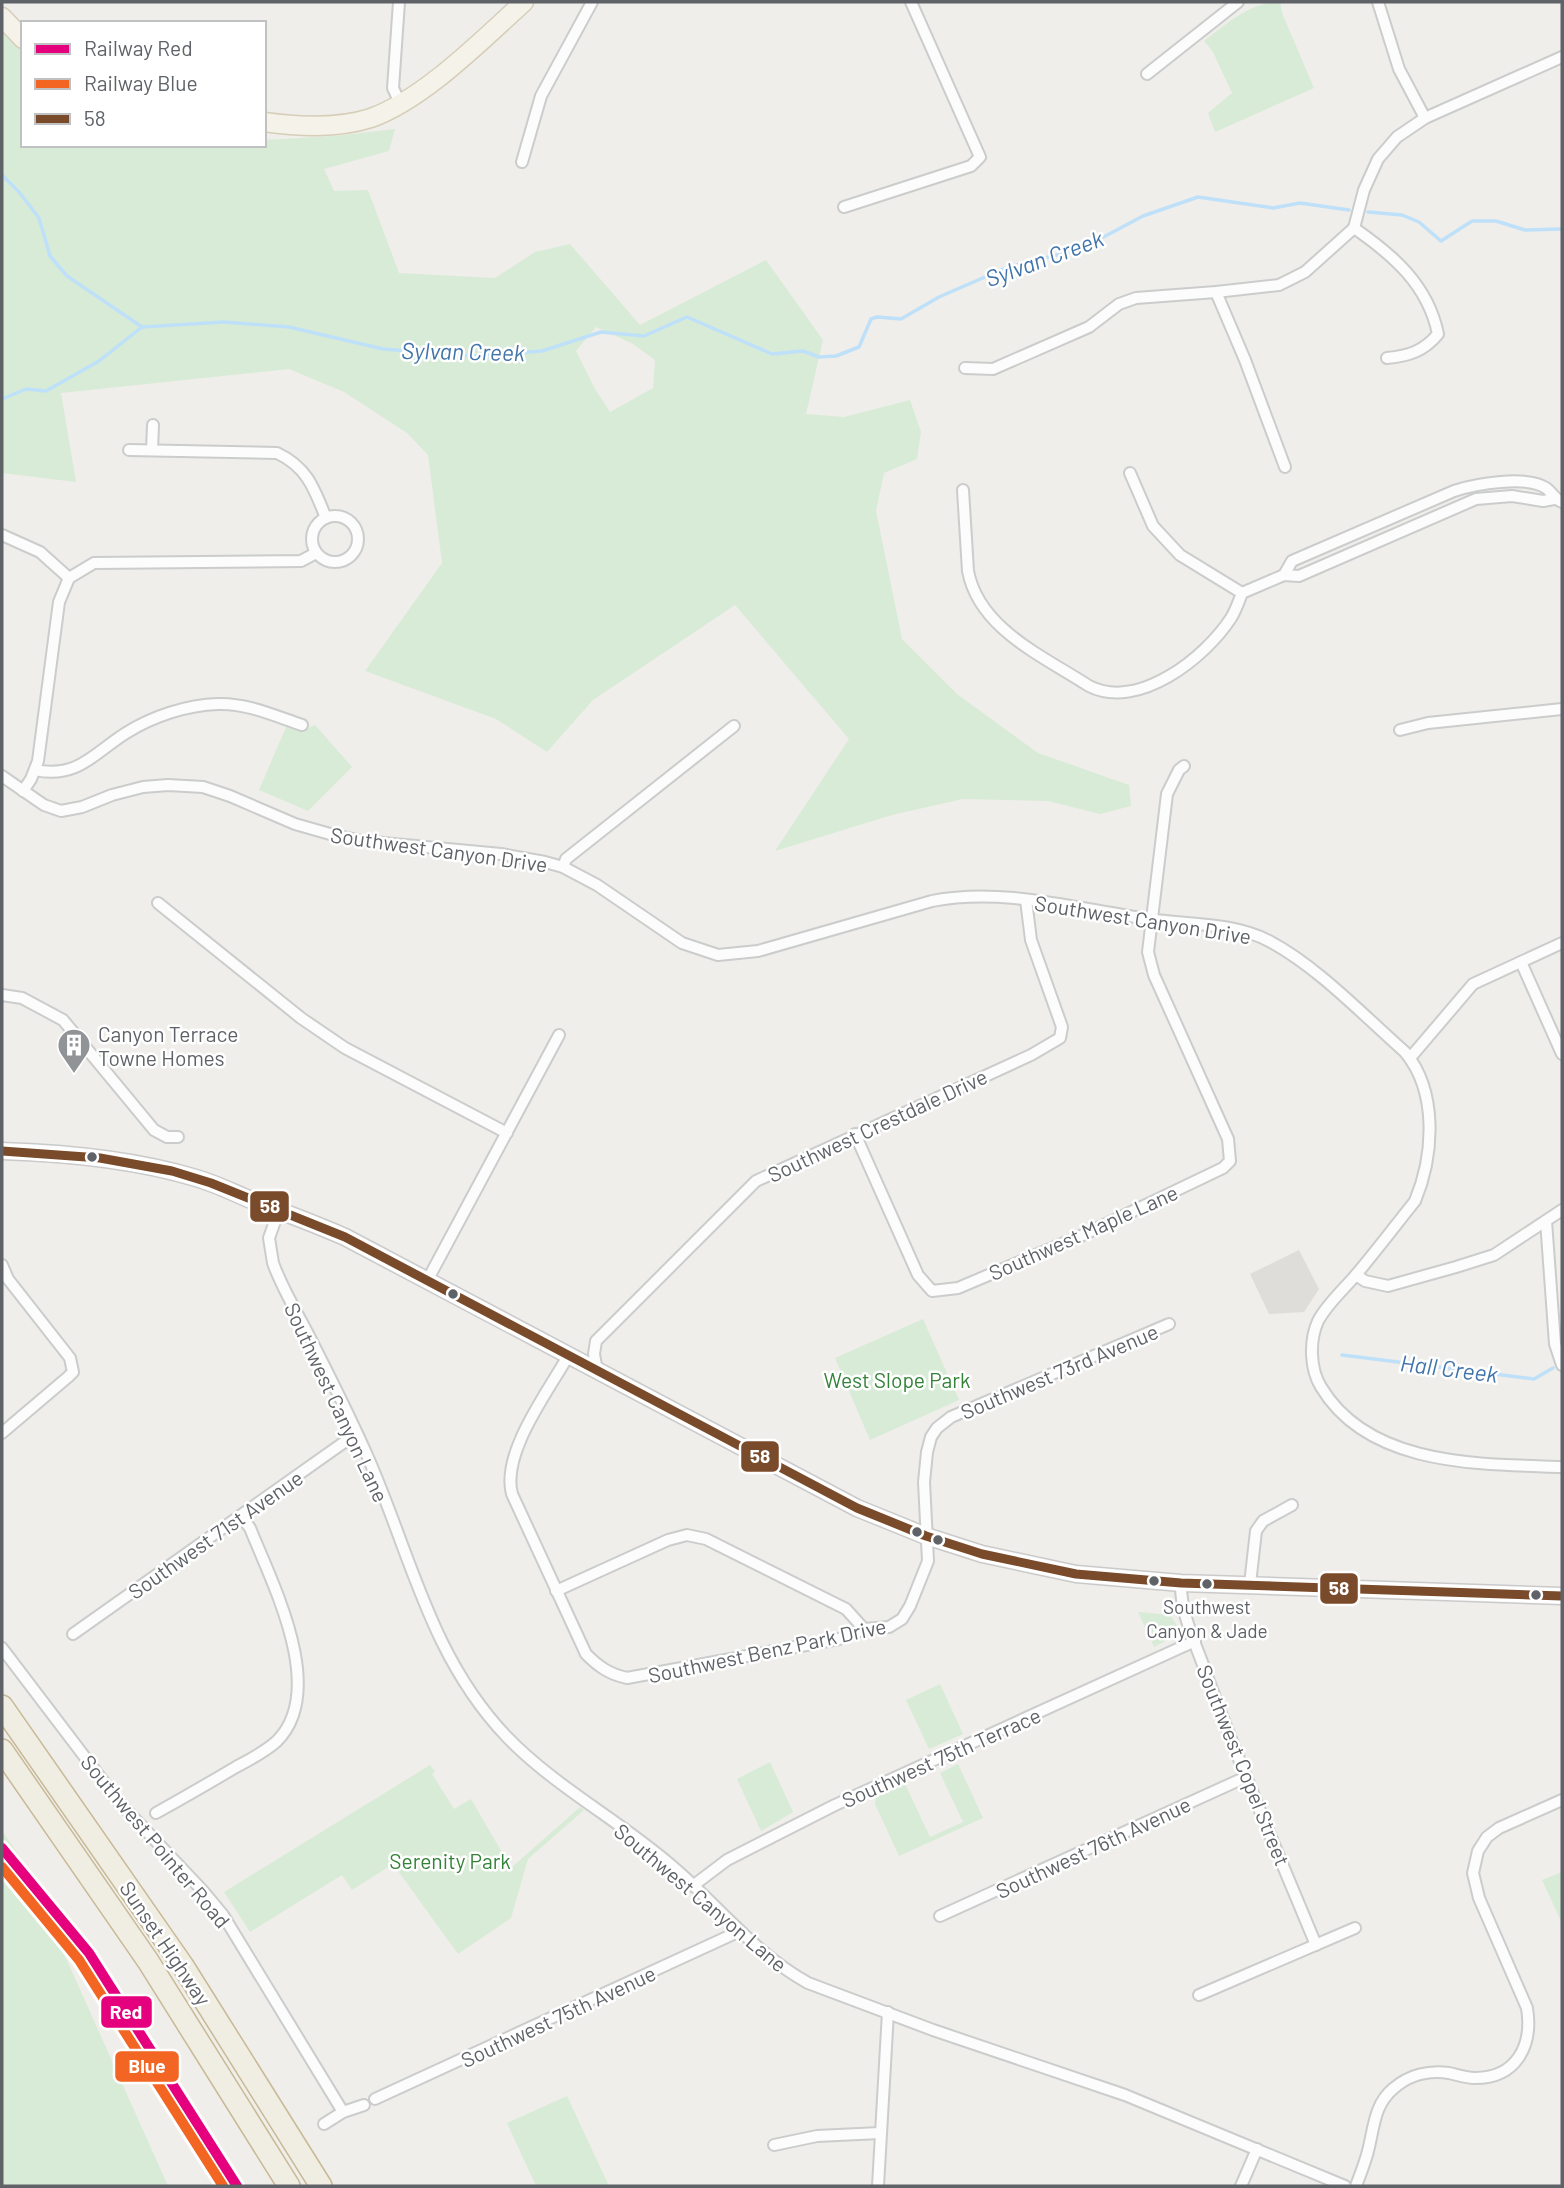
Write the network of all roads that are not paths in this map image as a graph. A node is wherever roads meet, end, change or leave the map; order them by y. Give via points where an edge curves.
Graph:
1 (399, 2) edge
2 (524, 2) edge
3 (592, 2) edge
4 (911, 2) edge
5 (1238, 2) edge
6 (1378, 2) edge
7 (2, 17) edge
8 (21, 37) edge
9 (1562, 57) edge
10 (1147, 74) dead end
11 (400, 103) junction
12 (1425, 118) junction
13 (266, 122) edge
14 (522, 162) dead end
15 (844, 207) dead end
16 (1354, 228) junction
17 (1216, 292) junction
18 (1387, 358) dead end
19 (965, 368) dead end
20 (153, 425) dead end
21 (129, 450) dead end
22 (152, 450) junction
23 (1284, 467) dead end
24 (1130, 473) dead end
25 (963, 490) dead end
26 (1558, 500) edge
27 (326, 518) junction
28 (2, 535) edge
29 (316, 553) junction
30 (1284, 575) junction
31 (69, 578) junction
32 (1242, 593) junction
33 (1562, 709) edge
34 (302, 725) dead end
35 (734, 726) dead end
36 (1400, 730) dead end
37 (1184, 766) dead end
38 (35, 770) junction
39 (2, 776) edge
40 (23, 791) junction
41 (563, 867) junction
42 (1027, 900) junction
43 (158, 903) dead end
44 (1151, 919) junction
45 (1562, 943) edge
46 (1521, 962) junction
47 (2, 996) edge
48 (559, 1035) dead end
49 (1562, 1054) edge
50 (1410, 1058) junction
51 (506, 1133) junction
52 (855, 1134) junction
53 (178, 1137) dead end
54 (2, 1151) edge
55 (279, 1210) junction
56 (1562, 1210) edge
57 (1546, 1222) junction
58 (2, 1265) edge
59 (1356, 1275) junction
60 (427, 1281) junction
61 (1169, 1324) dead end
62 (568, 1356) junction
63 (1562, 1365) edge
64 (597, 1370) junction
65 (2, 1433) edge
66 (358, 1436) junction
67 (1562, 1467) edge
68 (1292, 1505) dead end
69 (241, 1516) junction
70 (926, 1536) junction
71 (1181, 1583) junction
72 (1250, 1584) junction
73 (555, 1591) junction
74 (1562, 1596) edge
75 (864, 1629) junction
76 (73, 1634) dead end
77 (1195, 1641) junction
78 (2, 1648) edge
79 (2, 1706) edge
80 (2, 1750) edge
81 (1245, 1777) junction
82 (1562, 1800) edge
83 (156, 1813) dead end
84 (694, 1885) junction
85 (940, 1916) dead end
86 (1355, 1927) dead end
87 (740, 1931) junction
88 (1316, 1945) junction
89 (1199, 1995) dead end
90 (888, 2012) junction
91 (376, 2099) dead end
92 (364, 2105) dead end
93 (343, 2112) junction
94 (324, 2124) dead end
95 (880, 2133) junction
96 (774, 2145) dead end
97 (1258, 2149) junction
98 (289, 2186) edge
99 (321, 2186) edge
100 (878, 2186) edge
101 (1241, 2186) edge
102 (1345, 2186) edge
103 (1356, 2186) edge

1 - 11 street via 393,88
2 - 11 main road via 432,82
3 - 14 street via 541,96
4 - 15 street via 980,157 971,166
5 - 10 street
6 - 12 street via 1399,69
7 - 8 main road
9 - 12 street
11 - 13 main road via 369,118 342,124 303,127
12 - 16 street via 1397,137 1378,159
16 - 17 street via 1305,272 1279,285
16 - 18 street via 1389,253 1418,285 1434,314 1438,334 1427,347
17 - 19 street via 1136,298 1119,304 1089,327 993,369
17 - 23 street
20 - 22 street
21 - 22 street
22 - 27 street via 277,453 306,474
24 - 32 street via 1153,526 1180,555
25 - 32 street via 968,571 982,607 1002,629 1097,690 1134,692 1171,674 1222,630
26 - 30 street via 1476,499 1299,576
26 - 30 street via 1546,488 1529,483 1475,484 1292,561
27 - 29 street via 313,533
27 - 29 street via 339,516 351,523 357,530 358,547 338,563
28 - 31 street via 40,552
29 - 31 street via 301,561 94,563
30 - 32 street
31 - 38 street via 59,602
33 - 36 street
34 - 38 street via 247,707 197,706 140,726 80,766 54,772
35 - 41 street, Southwest Canyon Drive via 566,859
37 - 44 street via 1167,794
38 - 40 street
39 - 40 street, Southwest Canyon Drive
40 - 41 street, Southwest Canyon Drive via 52,809 69,811 143,787 203,787 330,834 508,855
41 - 42 street, Southwest Canyon Drive via 682,943 718,955 758,951 960,896
42 - 44 street, Southwest Canyon Drive
42 - 52 street, Southwest Crestdale Drive via 1031,940 1062,1027 1060,1038
43 - 51 street via 345,1048
44 - 50 street, Southwest Canyon Drive via 1232,929 1265,939 1301,961
44 - 52 street, Southwest Maple Lane via 1148,952 1154,975 1228,1139 1230,1161 1223,1168 958,1288 932,1291 918,1275
45 - 46 street
46 - 49 street
46 - 50 street via 1473,984
47 - 53 street via 22,999 63,1020 154,1130
48 - 51 street
50 - 59 street, Southwest Canyon Drive via 1429,1118 1420,1189
51 - 60 street
52 - 64 street, Southwest Crestdale Drive via 766,1174 747,1188 596,1340
54 - 55 main road via 58,1153 165,1170
55 - 60 main road via 345,1237
55 - 66 street, Southwest Canyon Lane via 270,1238 273,1263
56 - 57 street
57 - 59 street via 1494,1255 1419,1279 1388,1286
57 - 63 street via 1555,1344
58 - 65 street via 73,1368
59 - 67 street, Southwest Canyon Drive via 1318,1321 1312,1352 1317,1381 1344,1416 1395,1447 1462,1461
60 - 62 main road
61 - 70 street, Southwest 73rd Avenue via 937,1428 925,1466
62 - 64 main road
62 - 73 street, Southwest Benz Park Drive via 515,1450 509,1485
64 - 70 main road via 857,1507
66 - 69 street, Southwest 71st Avenue
66 - 84 street, Southwest Canyon Lane via 432,1625 484,1710 536,1766
68 - 72 street via 1263,1521 1256,1531
69 - 76 street, Southwest 71st Avenue
69 - 83 street via 250,1528 287,1624 298,1677 290,1724 274,1744
70 - 71 main road via 1044,1569
70 - 75 street, Southwest Benz Park Drive via 928,1561 902,1619 889,1627
71 - 72 main road
71 - 77 street, Southwest Copel Street
72 - 74 main road
73 - 75 street via 687,1535 706,1539 846,1609
73 - 75 street, Southwest Benz Park Drive via 586,1654 612,1675 627,1678 839,1639
77 - 81 street, Southwest Copel Street
77 - 84 street, Southwest 75th Terrace via 835,1805 727,1860
78 - 93 street, Southwest Pointer Road via 119,1802 223,1915
79 - 99 highway, Sunset Highway via 183,1966
80 - 98 highway, Sunset Highway via 154,1972
81 - 85 street, Southwest 76th Avenue
81 - 88 street, Southwest Copel Street
82 - 103 street via 1499,1828 1478,1851 1473,1873 1479,1898 1527,2008 1526,2046 1519,2058 1496,2074 1479,2078 1428,2072 1406,2078 1391,2090 1379,2104
84 - 87 street, Southwest Canyon Lane
86 - 88 street
87 - 90 street, Southwest Canyon Lane via 798,1977
87 - 91 street, Southwest 75th Avenue
88 - 89 street
90 - 95 street
90 - 97 street, Southwest Canyon Lane via 1125,2095
92 - 93 street
93 - 94 street
95 - 96 street via 817,2136
95 - 100 street
97 - 101 street
97 - 102 street, Southwest Canyon Lane

